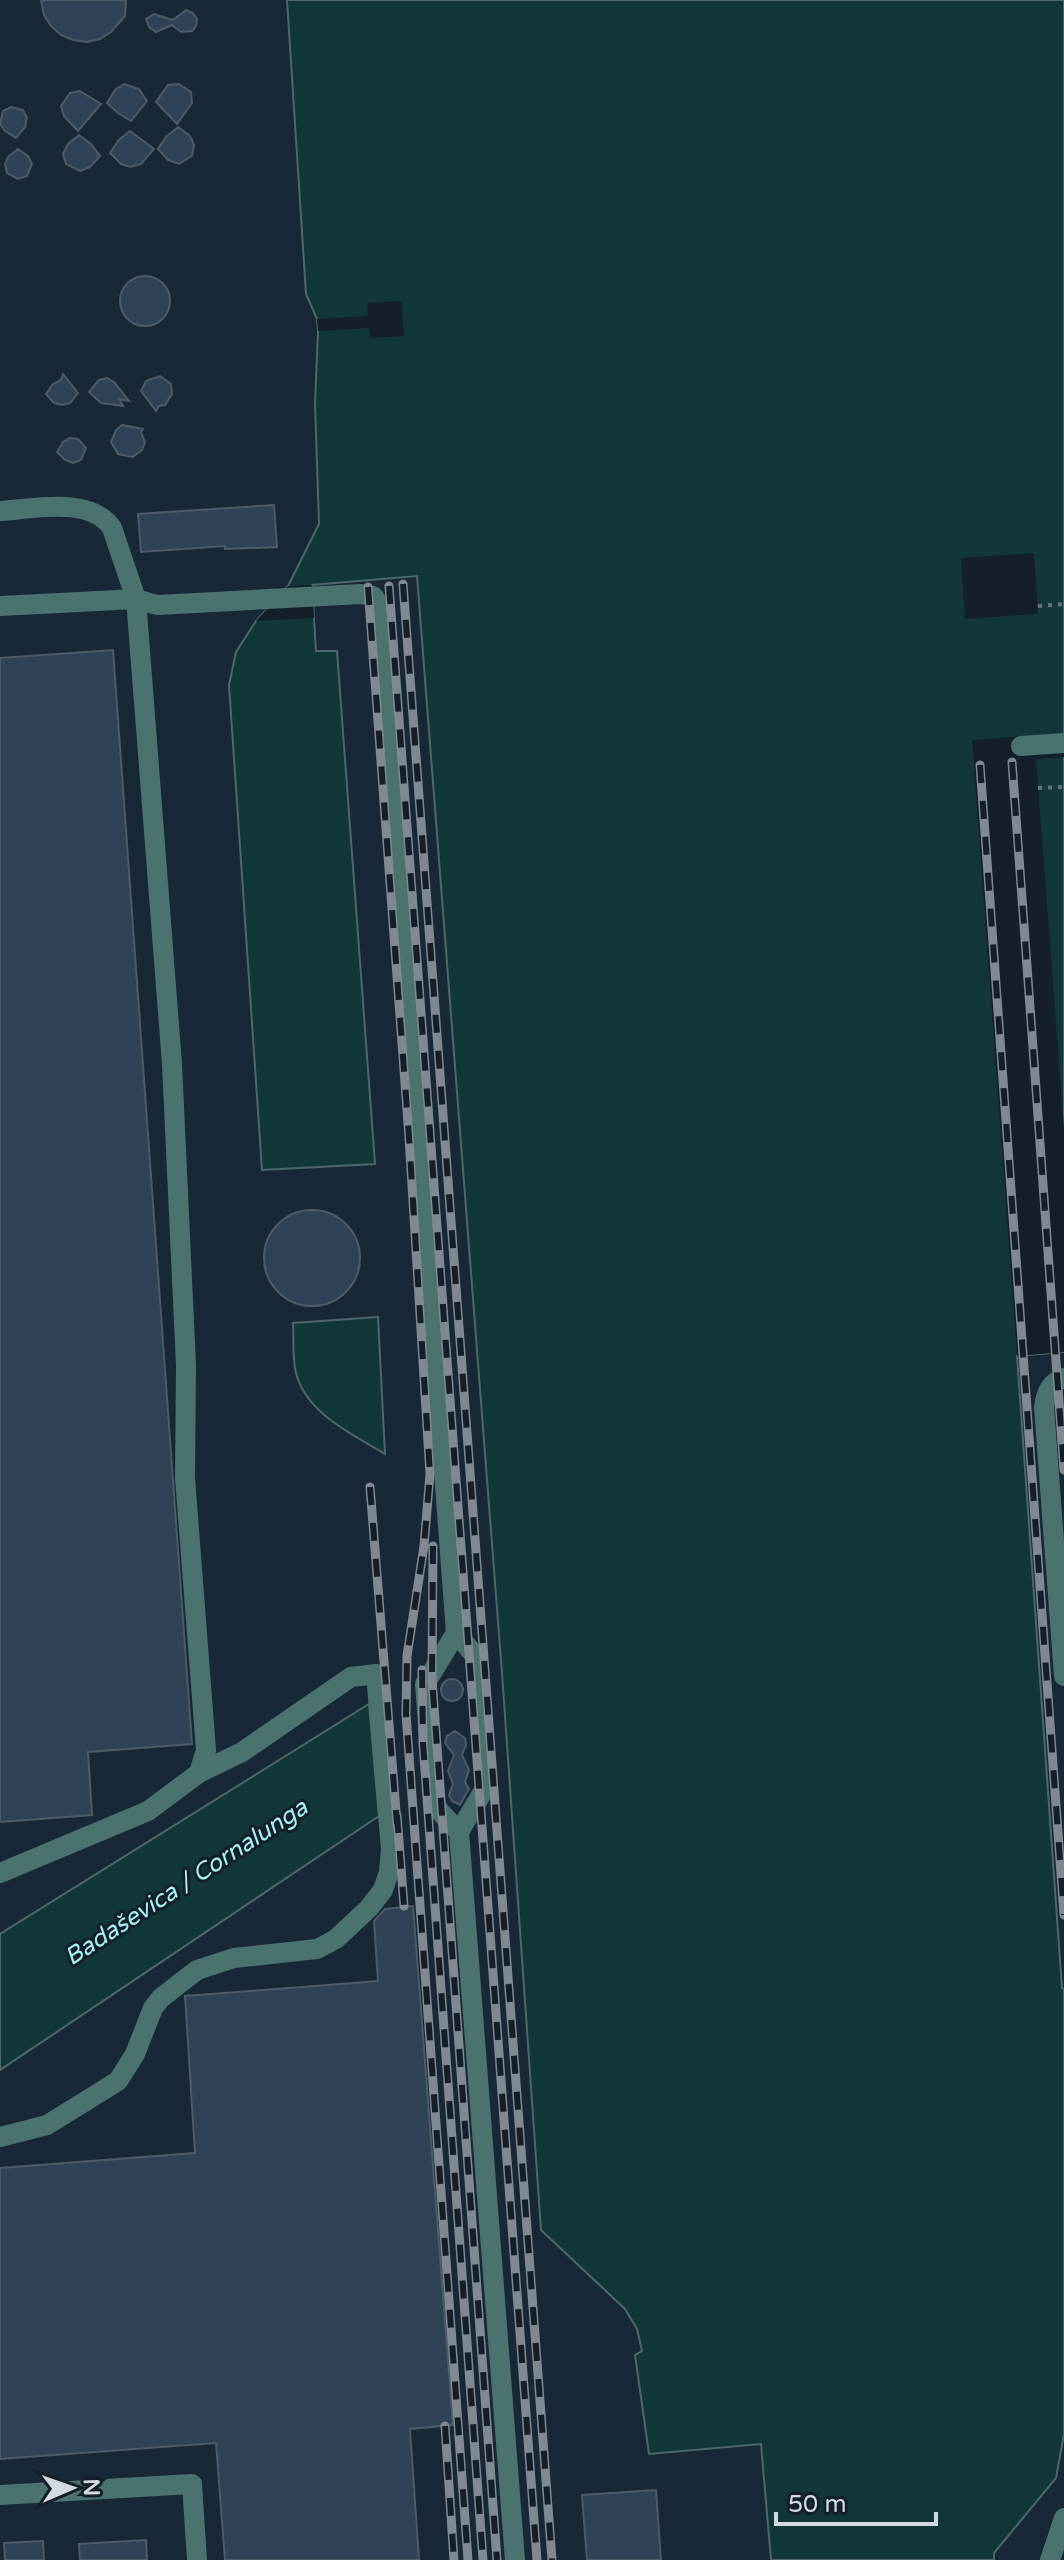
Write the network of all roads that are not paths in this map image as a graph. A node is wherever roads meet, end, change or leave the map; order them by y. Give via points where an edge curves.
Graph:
1 (0, 511) edge
2 (136, 599) junction
3 (0, 606) edge
4 (1064, 743) edge
5 (1021, 746) dead end
6 (1064, 1378) edge
7 (456, 1633) junction
8 (1064, 1676) edge
9 (199, 1773) junction
10 (459, 1832) junction
11 (0, 1873) edge
12 (0, 2137) edge
13 (0, 2495) edge
14 (1064, 2518) edge
15 (197, 2560) edge
16 (515, 2560) edge
17 (1050, 2560) edge

1 - 2 lane via 96,512 112,528
2 - 3 lane
2 - 7 lane via 157,605 361,594 373,596 379,604
2 - 9 lane via 172,1064 186,1365 185,1478 206,1750
4 - 5 lane
6 - 8 lane via 1048,1389 1044,1407
7 - 10 lane via 477,1658 487,1785
7 - 10 lane via 425,1684 434,1805
9 - 11 lane via 148,1811
9 - 12 lane via 242,1752 351,1677 376,1674 391,1849 383,1890 336,1939 317,1949 234,1958 197,1970 153,2008 118,2081 47,2125
10 - 16 lane
13 - 15 lane via 192,2484
14 - 17 lane

